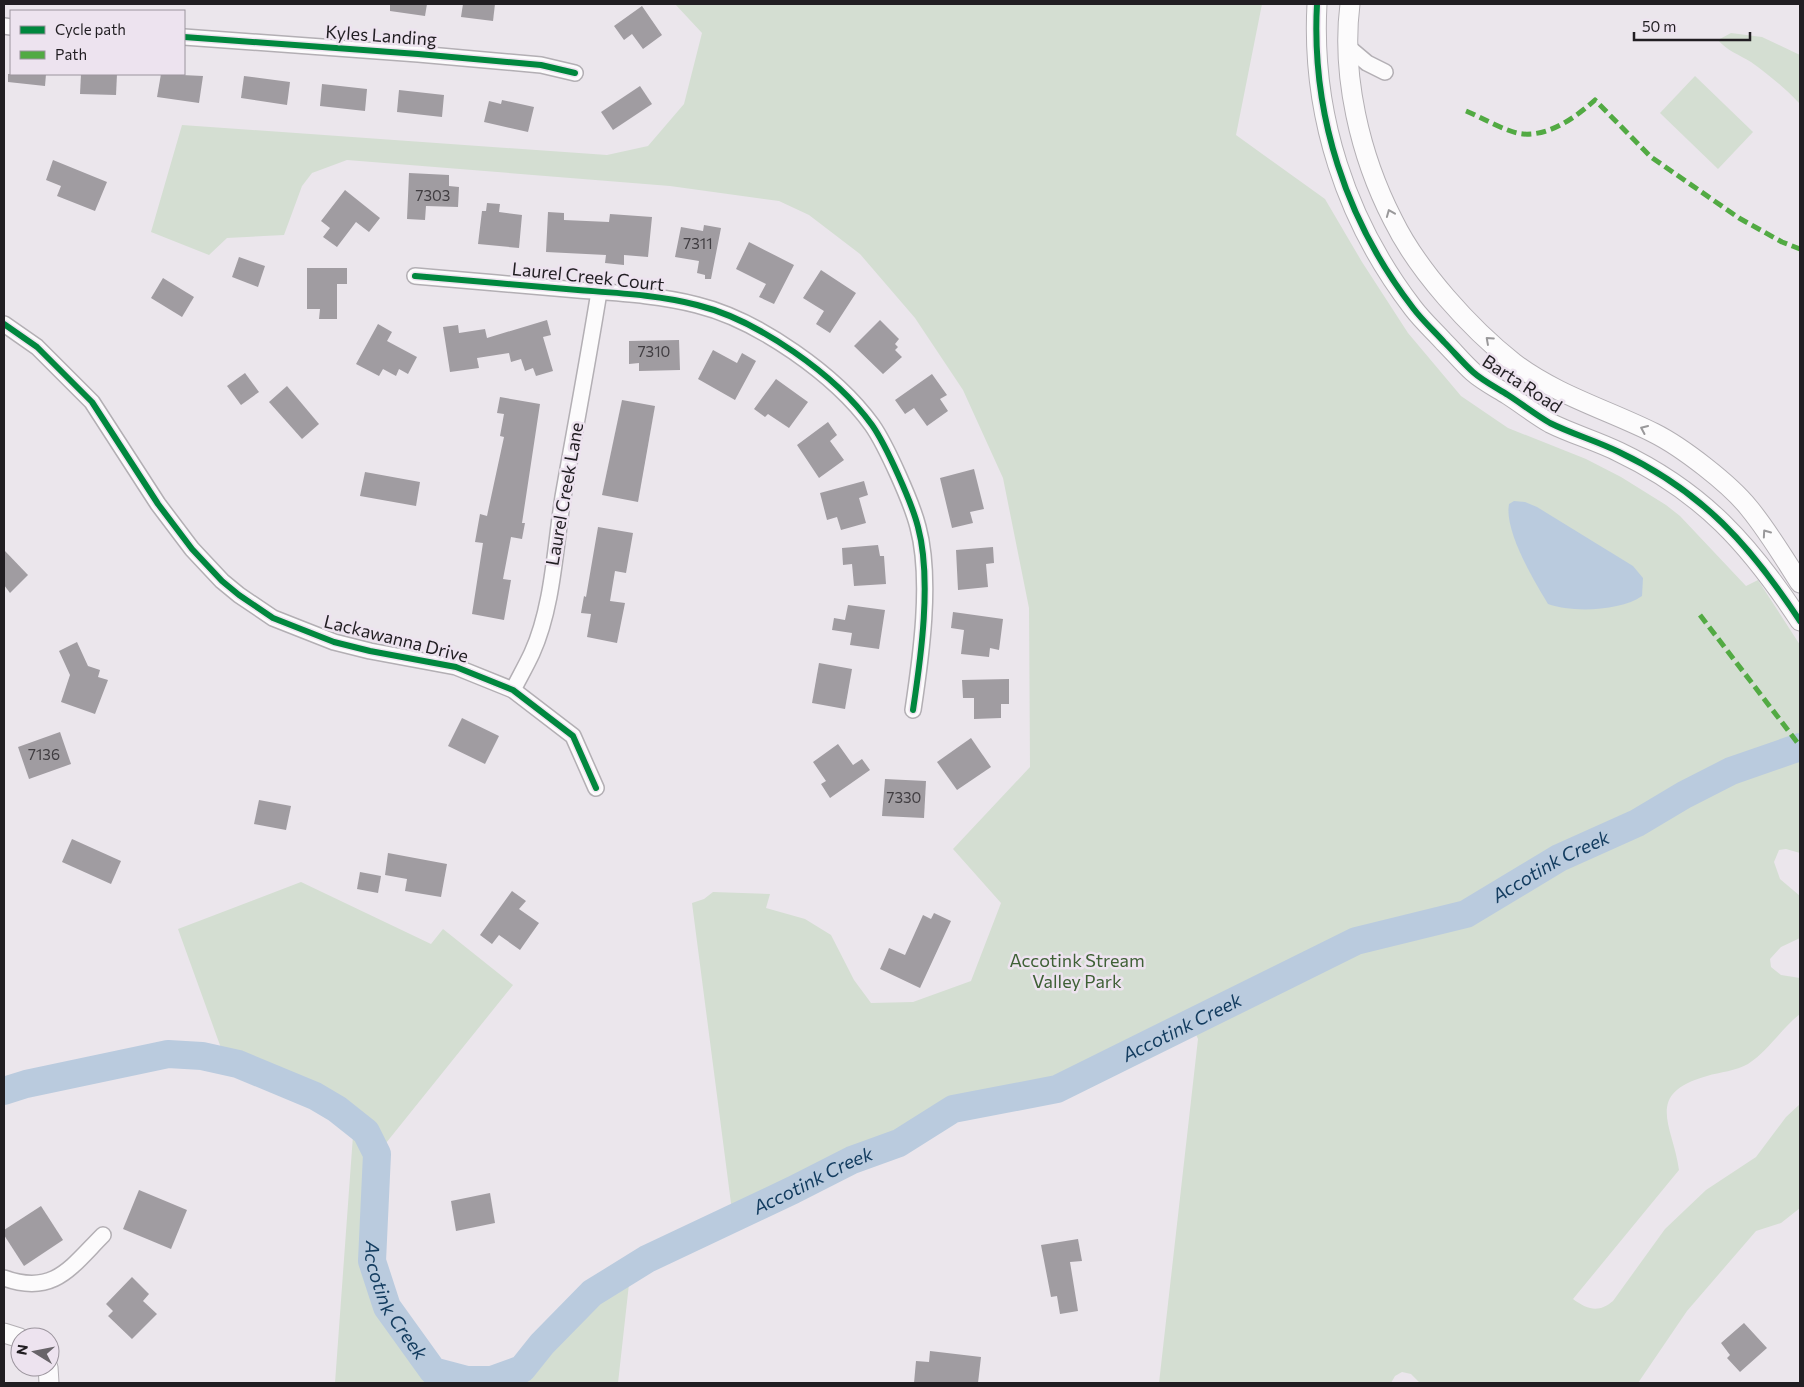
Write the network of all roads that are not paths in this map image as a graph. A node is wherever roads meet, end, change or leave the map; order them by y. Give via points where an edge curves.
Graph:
1 (1318, 4) edge
2 (1350, 4) edge
3 (185, 37) edge
4 (1348, 47) junction
5 (1385, 72) dead end
6 (575, 73) dead end
7 (415, 276) dead end
8 (599, 292) junction
9 (4, 324) edge
10 (1797, 578) edge
11 (1800, 621) edge
12 (512, 690) junction
13 (914, 710) dead end
14 (596, 788) dead end
15 (103, 1235) dead end
16 (4, 1278) edge

1 - 11 street, Barta Road via 1317,67 1335,160 1374,252 1413,309 1474,373 1550,423 1620,453 1680,486 1728,527 1771,576
2 - 4 street, Barta Road via 1346,32
3 - 6 street, Kyles Landing via 513,62
4 - 5 street via 1367,63
10 -> 4 street, Barta Road via 1748,507 1701,464 1655,434 1559,391 1515,363 1472,325 1429,276 1393,221 1371,168 1354,106
7 - 8 street, Laurel Creek Court
8 - 12 street, Laurel Creek Lane via 544,610 532,652
8 - 13 street, Laurel Creek Court via 698,305 772,337 815,367 873,426 918,528 923,564 923,635
9 - 12 street, Lackawanna Drive via 37,347 92,402 175,526 210,568 239,595 280,621 334,642 456,667
12 - 14 street, Lackawanna Drive via 573,736
15 - 16 street via 64,1274 51,1282 29,1284

